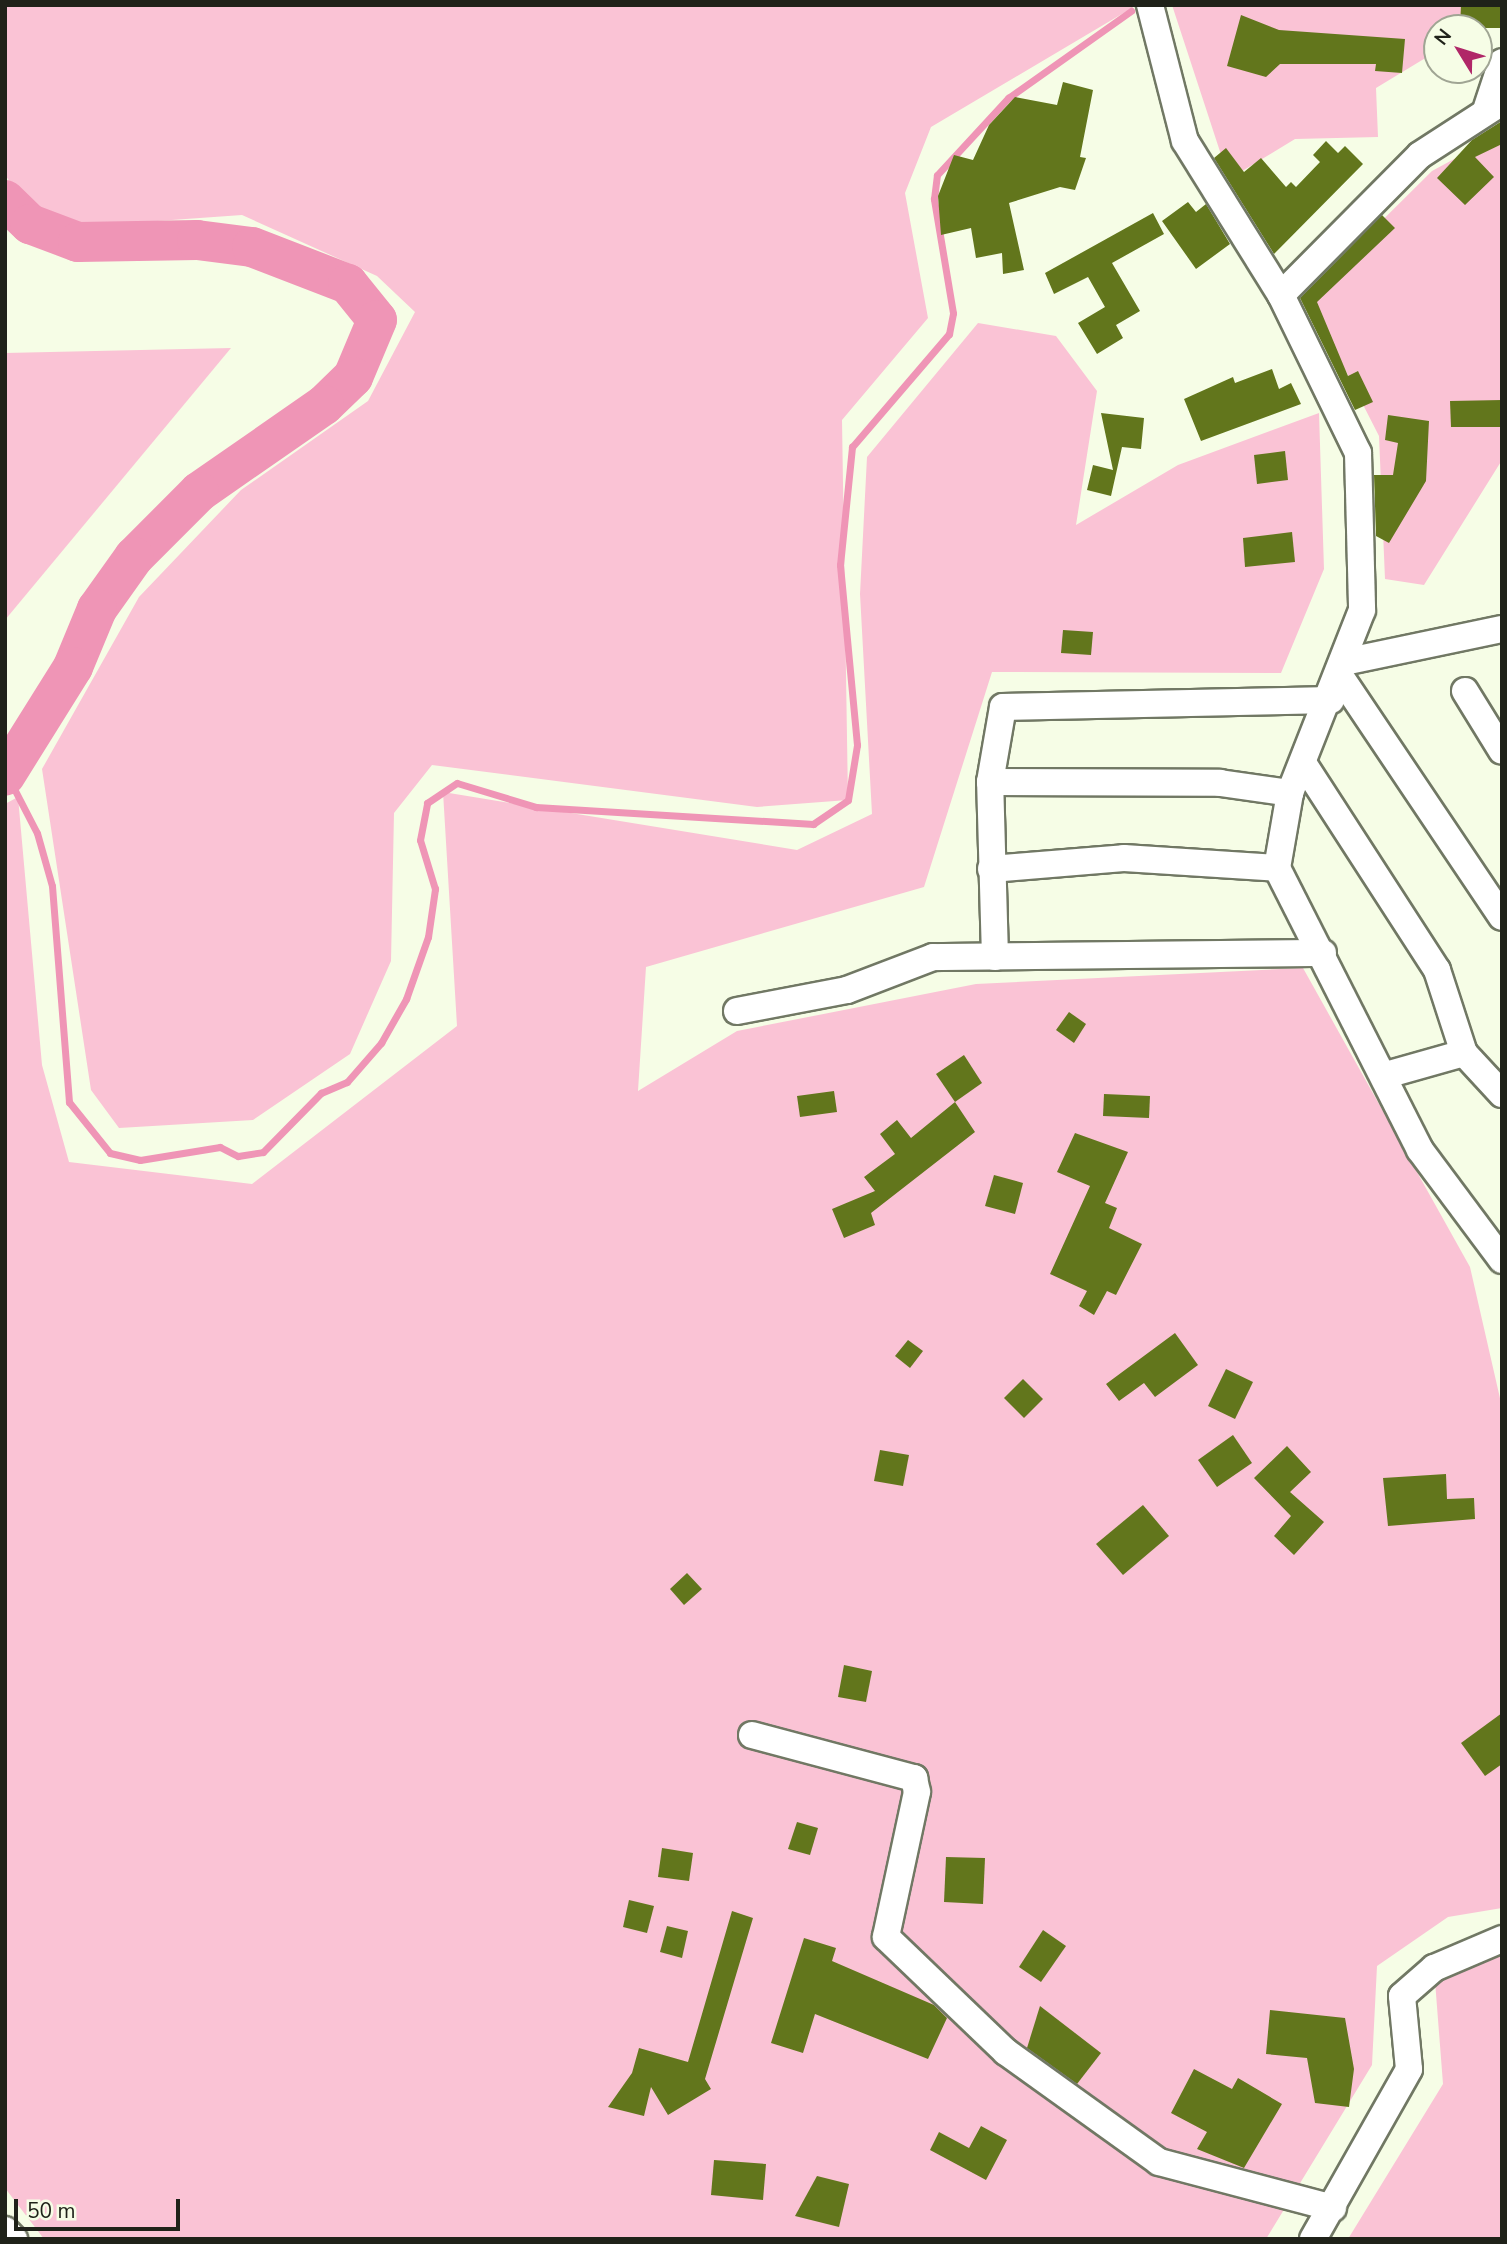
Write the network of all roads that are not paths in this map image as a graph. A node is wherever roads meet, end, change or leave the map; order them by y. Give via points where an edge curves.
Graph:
1 (1150, 5) edge
2 (1502, 62) edge
3 (1494, 104) edge
4 (1281, 295) junction
5 (1502, 629) edge
6 (1338, 680) junction
7 (1465, 691) dead end
8 (1502, 751) edge
9 (1305, 766) junction
10 (990, 782) junction
11 (1290, 793) junction
12 (1277, 868) junction
13 (991, 869) junction
14 (1502, 917) edge
15 (1323, 953) junction
16 (995, 957) junction
17 (737, 1011) dead end
18 (1464, 1053) junction
19 (1386, 1075) junction
20 (1502, 1094) edge
21 (1502, 1260) edge
22 (751, 1734) dead end
23 (1502, 1939) edge
24 (1332, 2208) junction
25 (5, 2230) edge
26 (14, 2239) edge
27 (1313, 2239) edge

1 - 4 street via 1185,141
2 - 3 street
3 - 4 street via 1420,155
4 - 6 street via 1358,453 1363,600
5 - 6 street
6 - 9 street
6 - 10 street via 1003,707
6 - 14 street
7 - 8 street
9 - 11 street
9 - 18 street via 1437,970
10 - 11 street via 1220,783
10 - 13 street
11 - 12 street
12 - 13 street via 1124,858
12 - 15 street
13 - 16 street
15 - 16 street
15 - 19 street
16 - 17 street via 933,957 847,990
18 - 19 street
18 - 20 street
19 - 21 street via 1419,1150
22 - 24 street via 914,1778 917,1792 886,1937 1006,2052 1159,2162
23 - 24 street via 1434,1968 1402,1996 1409,2069
24 - 27 street
25 - 26 street

